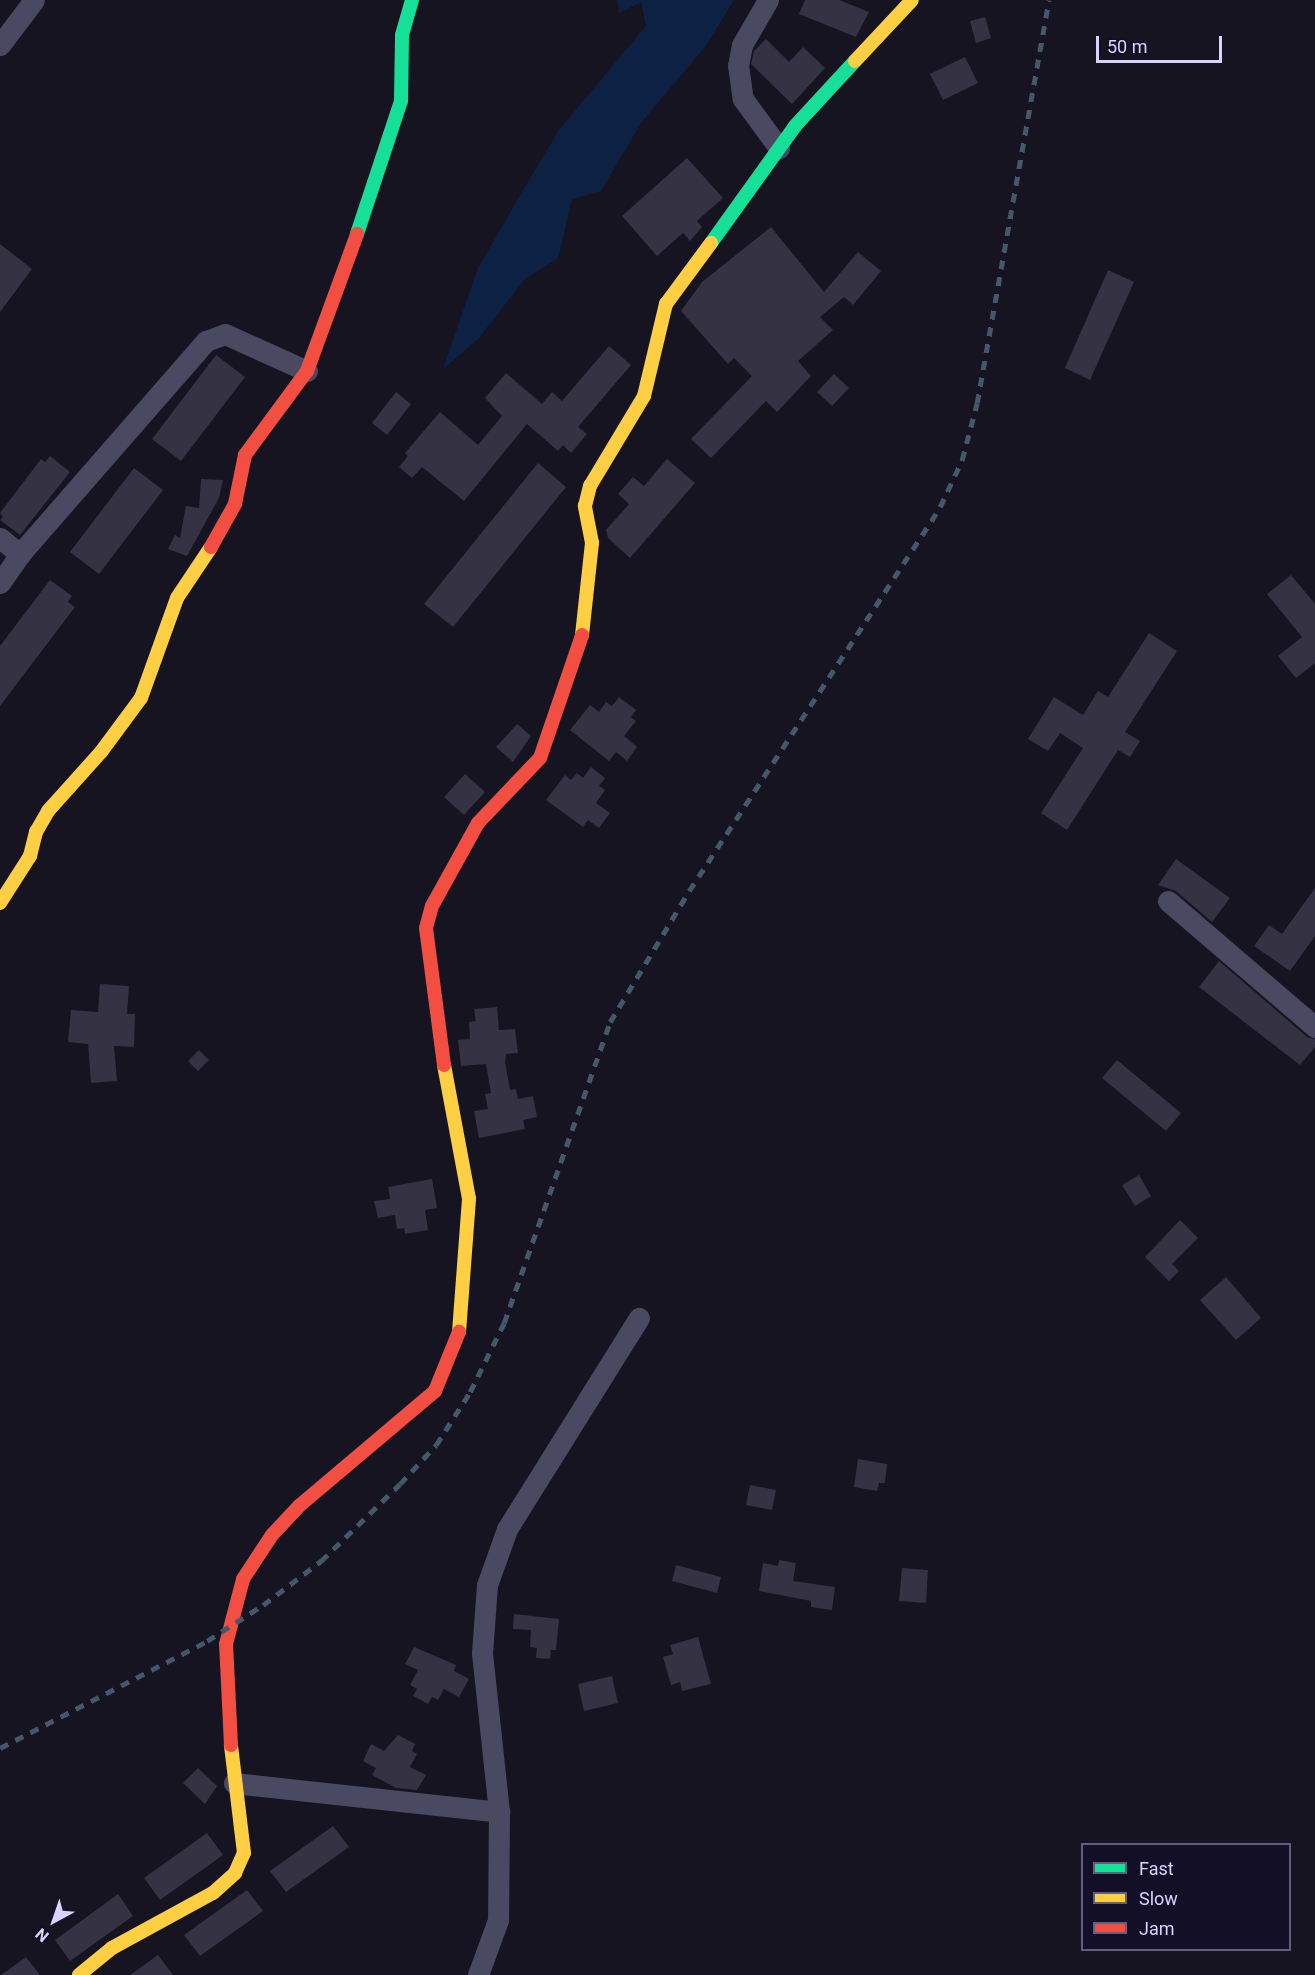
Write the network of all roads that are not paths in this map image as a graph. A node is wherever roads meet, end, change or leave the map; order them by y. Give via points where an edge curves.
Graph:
1 (33, 0) edge
2 (412, 0) edge
3 (768, 0) edge
4 (912, 0) edge
5 (0, 45) edge
6 (779, 148) junction
7 (307, 371) junction
8 (0, 538) edge
9 (20, 554) junction
10 (0, 583) edge
11 (1168, 901) dead end
12 (0, 903) edge
13 (1315, 1028) edge
14 (639, 1318) dead end
15 (234, 1784) junction
16 (498, 1812) junction
17 (80, 1975) edge
18 (478, 1975) edge

1 - 5 street
2 - 7 street via 402,34 401,101 330,315
3 - 6 street via 742,45 738,65 744,99
4 - 6 street
6 - 15 street via 666,304 644,396 590,486 585,506 592,543 582,638 553,726 540,758 478,823 432,906 426,928 451,1117 469,1199 462,1323 449,1364 435,1391 299,1506 272,1534 243,1579 226,1644
7 - 9 street via 225,334 207,341
7 - 12 street via 245,455 235,504 205,559 177,598 141,698 101,752 48,811 36,832 30,856
8 - 9 street
9 - 10 street
11 - 13 street
14 - 16 street via 507,1529 487,1585 482,1653
15 - 16 street
15 - 17 street via 244,1852 235,1873 213,1893 112,1948
16 - 18 street via 498,1920

